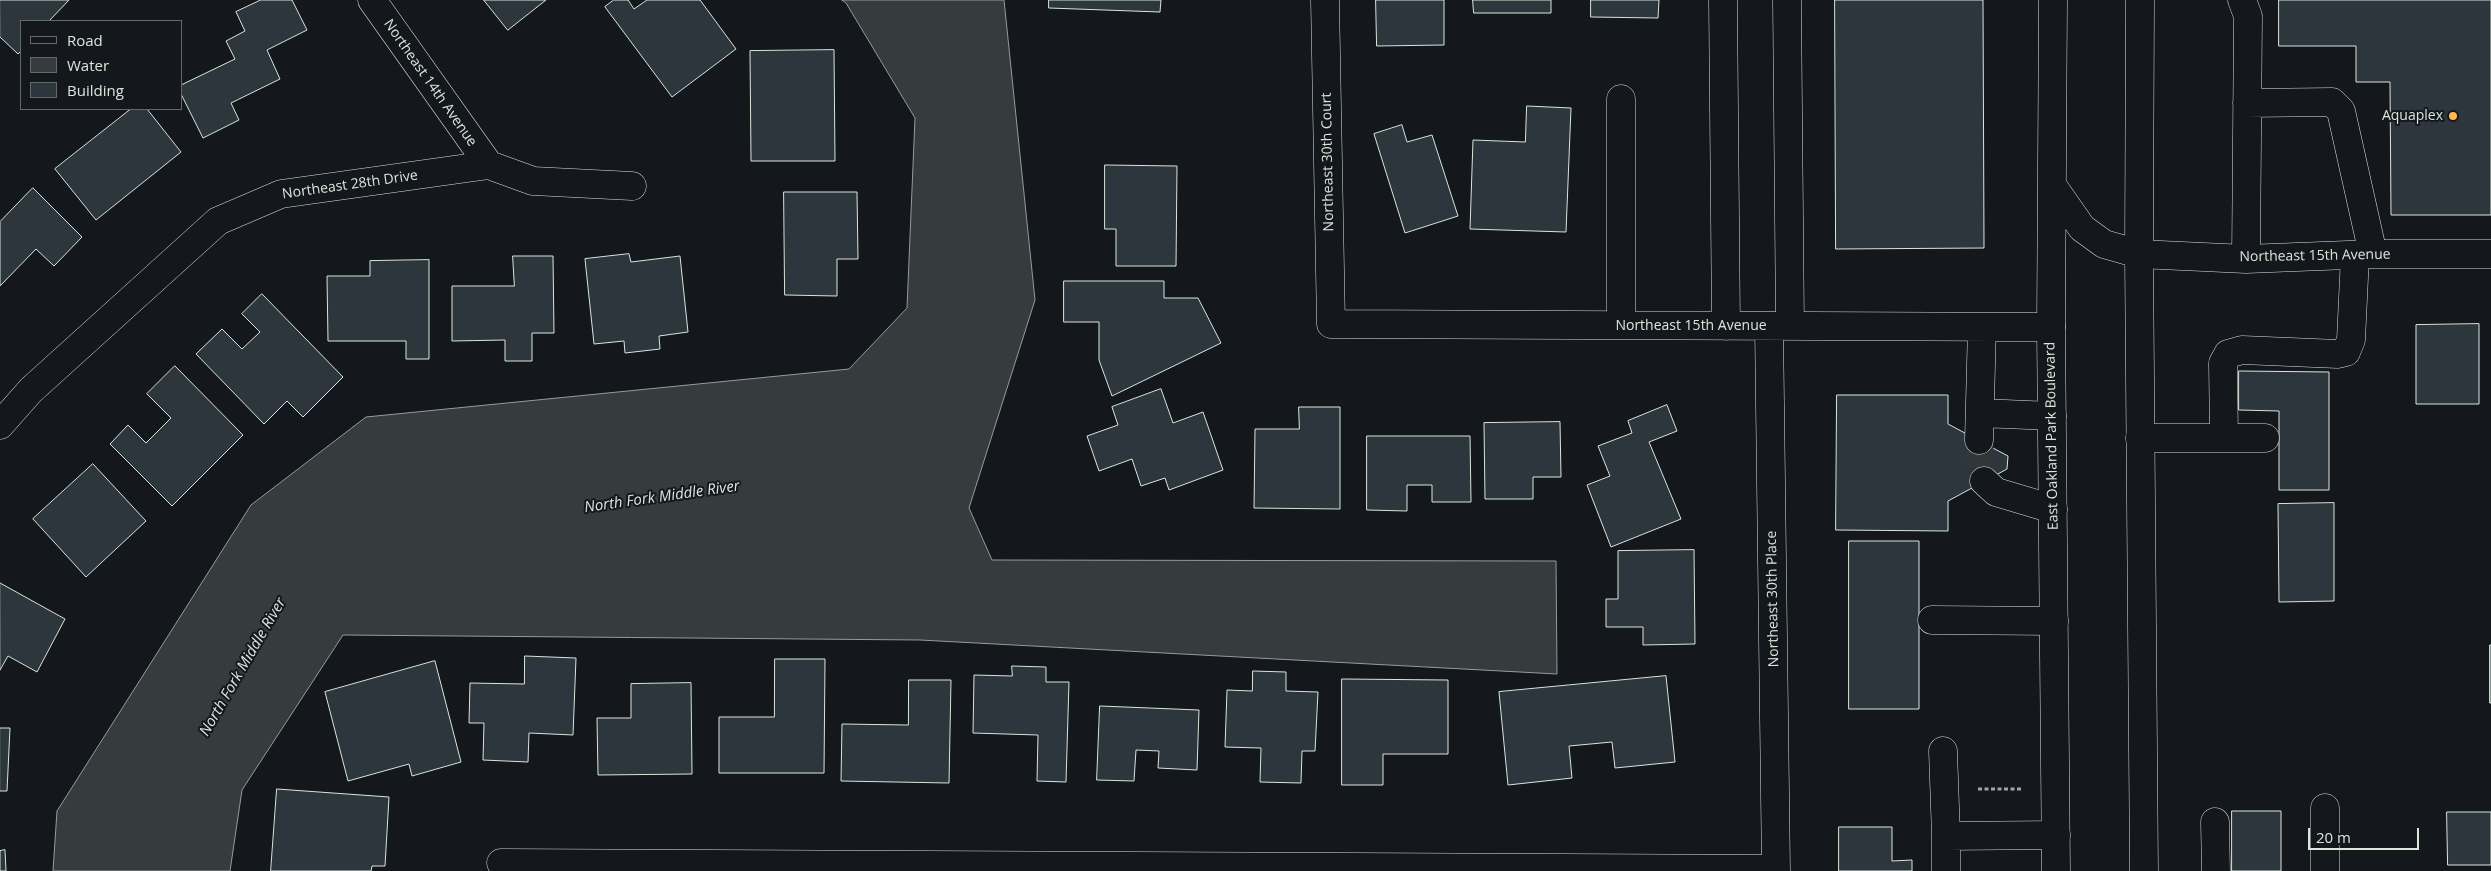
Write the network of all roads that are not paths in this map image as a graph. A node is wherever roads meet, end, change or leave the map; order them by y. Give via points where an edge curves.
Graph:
1 (372, 0) edge
2 (1325, 0) edge
3 (1724, 0) edge
4 (1787, 0) edge
5 (2053, 0) edge
6 (2140, 0) edge
7 (2242, 0) edge
8 (1621, 99) dead end
9 (2247, 103) junction
10 (489, 165) junction
11 (2052, 185) junction
12 (632, 186) dead end
13 (2139, 254) junction
14 (2491, 254) edge
15 (2364, 255) junction
16 (2246, 259) junction
17 (1331, 324) joint
18 (1621, 326) junction
19 (1726, 326) junction
20 (1779, 326) junction
21 (1982, 327) junction
22 (2051, 327) junction
23 (1981, 413) junction
24 (2052, 416) junction
25 (0, 425) edge
26 (2140, 438) junction
27 (2224, 438) junction
28 (2265, 438) dead end
29 (1979, 440) tunnel mouth
30 (1984, 481) dead end
31 (2053, 509) junction
32 (1932, 620) dead end
33 (2054, 622) junction
34 (1944, 751) dead end
35 (2325, 808) dead end
36 (2215, 822) dead end
37 (2056, 835) junction
38 (1946, 836) junction
39 (501, 863) dead end
40 (1776, 870) edge
41 (1946, 871) edge
42 (2056, 871) edge
43 (2144, 871) edge
44 (2216, 871) edge
45 (2325, 871) edge

1 - 10 street, Northeast 14th Avenue
2 - 17 street, Northeast 30th Court
3 - 19 street
4 - 20 street, Northeast 30th Place
5 - 11 street, East Oakland Park Boulevard
6 - 13 street
7 - 9 street via 2248,16
8 - 18 street
9 - 15 street via 2332,102 2340,111
9 - 16 street
10 - 12 street, Northeast 28th Drive via 532,181
10 - 25 street, Northeast 28th Drive via 281,194 218,221 31,390
11 - 13 street, Northeast 15th Avenue via 2082,228 2104,244
11 - 22 street, East Oakland Park Boulevard
13 - 16 street, Northeast 15th Avenue
13 - 26 street
14 - 15 street, Northeast 15th Avenue
15 - 16 street, Northeast 15th Avenue
15 - 27 street via 2351,340 2346,352 2242,350 2228,354 2223,363
17 - 18 street, Northeast 15th Avenue
18 - 19 street, Northeast 15th Avenue
19 - 20 street, Northeast 15th Avenue
20 - 21 street, Northeast 15th Avenue
20 - 40 street, Northeast 30th Place
21 - 22 street, Northeast 15th Avenue
21 - 23 street
22 - 24 street, East Oakland Park Boulevard
23 - 24 street
23 - 29 street
24 - 31 street, East Oakland Park Boulevard
26 - 27 street
26 - 43 street
27 - 28 street
30 - 31 street via 1996,492
31 - 33 street, East Oakland Park Boulevard
32 - 33 street
33 - 37 street, East Oakland Park Boulevard
34 - 38 street
35 - 45 street
36 - 44 street
37 - 38 street
37 - 42 street, East Oakland Park Boulevard
38 - 41 street
39 - 40 street

